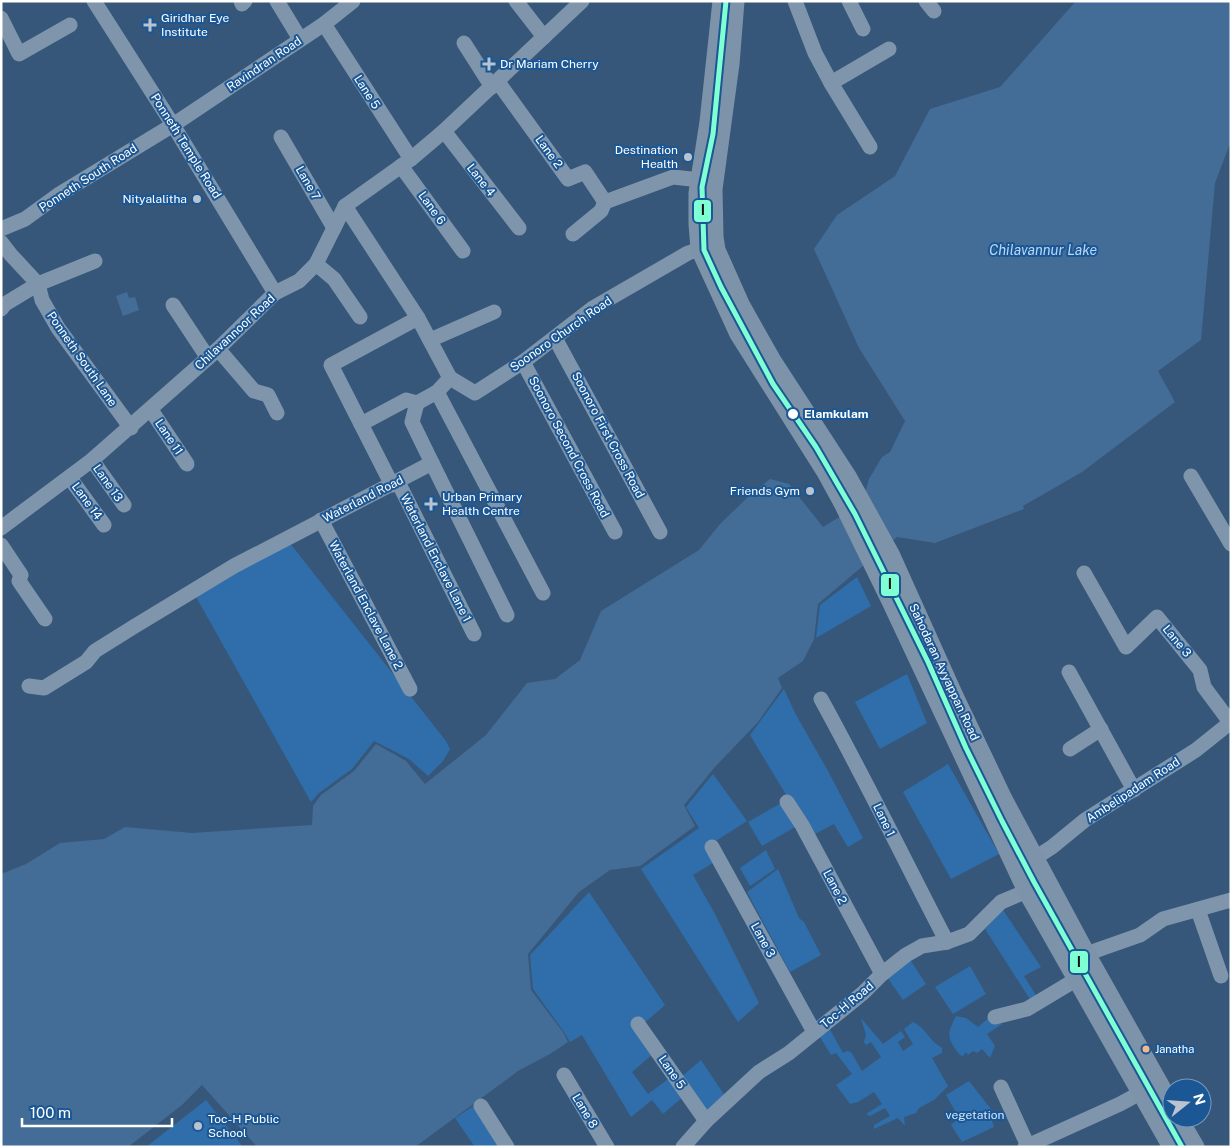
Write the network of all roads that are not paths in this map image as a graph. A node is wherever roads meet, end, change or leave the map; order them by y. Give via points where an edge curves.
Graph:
1 (94, 1) edge
2 (241, 1) edge
3 (245, 1) edge
4 (277, 1) edge
5 (353, 1) edge
6 (516, 1) edge
7 (582, 1) edge
8 (722, 1) edge
9 (735, 1) edge
10 (795, 1) edge
11 (849, 1) edge
12 (1, 18) edge
13 (324, 24) junction
14 (70, 25) dead end
15 (863, 29) dead end
16 (544, 37) junction
17 (300, 39) junction
18 (464, 44) dead end
19 (889, 49) dead end
20 (831, 83) junction
21 (495, 84) junction
22 (174, 125) junction
23 (444, 131) junction
24 (281, 137) dead end
25 (870, 147) dead end
26 (406, 163) junction
27 (700, 180) junction
28 (605, 202) junction
29 (345, 206) junction
30 (334, 228) junction
31 (519, 228) dead end
32 (1, 229) edge
33 (573, 234) dead end
34 (1, 242) edge
35 (463, 250) dead end
36 (700, 250) junction
37 (95, 261) dead end
38 (316, 264) junction
39 (38, 284) junction
40 (275, 293) junction
41 (173, 305) dead end
42 (1, 309) edge
43 (494, 312) dead end
44 (360, 317) dead end
45 (418, 318) junction
46 (555, 338) junction
47 (430, 340) junction
48 (213, 353) junction
49 (524, 362) junction
50 (450, 378) junction
51 (437, 392) junction
52 (417, 403) junction
53 (151, 410) junction
54 (277, 413) dead end
55 (361, 424) junction
56 (131, 428) junction
57 (92, 460) junction
58 (432, 463) junction
59 (187, 464) dead end
60 (1192, 476) dead end
61 (70, 478) junction
62 (395, 483) junction
63 (853, 504) junction
64 (124, 505) dead end
65 (321, 520) junction
66 (104, 525) dead end
67 (1, 528) edge
68 (615, 532) dead end
69 (660, 532) dead end
70 (1231, 544) edge
71 (1, 545) edge
72 (1084, 573) dead end
73 (543, 592) dead end
74 (506, 615) dead end
75 (45, 620) dead end
76 (474, 634) dead end
77 (1069, 672) dead end
78 (29, 686) dead end
79 (410, 689) dead end
80 (822, 699) dead end
81 (1230, 722) edge
82 (1101, 729) junction
83 (1070, 749) dead end
84 (1134, 790) junction
85 (991, 793) junction
86 (787, 802) dead end
87 (712, 847) dead end
88 (1035, 858) junction
89 (1026, 891) junction
90 (1231, 900) edge
91 (1198, 910) junction
92 (947, 942) junction
93 (1086, 954) junction
94 (882, 974) junction
95 (1221, 976) dead end
96 (1077, 979) junction
97 (996, 1017) dead end
98 (638, 1024) dead end
99 (814, 1032) junction
100 (564, 1075) dead end
101 (1001, 1087) dead end
102 (1162, 1089) edge
103 (1142, 1092) junction
104 (481, 1106) dead end
105 (706, 1121) junction
106 (1184, 1128) edge
107 (684, 1146) edge
108 (1027, 1146) edge
109 (507, 1147) edge
110 (607, 1147) edge
111 (1172, 1147) edge
112 (1195, 1147) edge

1 - 22 street, Ponneth Temple Road
2 - 3 street via 242,4
4 - 17 street
5 - 13 street, Ravindran Road
6 - 16 street
7 - 16 street, Chilavannoor Road
8 - 27 main road, Sahodaran Ayyappan Road
9 - 63 main road, Sahodaran Ayyappan Road via 713,189 716,250 741,306
10 - 20 street
11 - 15 street
12 - 14 street via 19,54
13 - 17 street, Ravindran Road
13 - 26 street, Lane 5
16 - 21 street, Chilavannoor Road
17 - 22 street, Ravindran Road
18 - 21 street
19 - 20 street
20 - 25 street
21 - 23 street, Chilavannoor Road
21 - 28 street, Lane 2 via 568,179 585,172
22 - 32 street, Ponneth South Road via 25,218
22 - 40 street, Ponneth Temple Road
23 - 26 street, Chilavannoor Road
23 - 31 street, Lane 4
24 - 30 street, Lane 7
26 - 29 street, Chilavannoor Road
26 - 35 street, Lane 6
27 - 28 street via 673,177
27 - 36 main road, Sahodaran Ayyappan Road
28 - 33 street via 601,211
29 - 30 street, Chilavannoor Road
29 - 45 street
30 - 38 street, Chilavannoor Road
34 - 39 street, Ponneth South Lane
36 - 46 street, Soonoro Church Road via 688,253 593,308
36 - 63 main road, Sahodaran Ayyappan Road via 739,334 826,472
37 - 39 street
38 - 40 street, Chilavannoor Road via 299,281
38 - 44 street via 334,279
39 - 42 street
39 - 56 street, Ponneth South Lane via 42,300 58,328
40 - 48 street, Chilavannoor Road
41 - 48 street
43 - 47 street
45 - 47 street
45 - 55 street, Waterland Enclave Lane 1 via 331,365
46 - 49 street, Soonoro Church Road
46 - 69 street, Soonoro First Cross Road
47 - 50 street
48 - 53 street, Chilavannoor Road
48 - 54 street via 254,392 268,395
49 - 50 street, Soonoro Church Road via 475,393
49 - 68 street, Soonoro Second Cross Road
50 - 51 street
51 - 52 street
51 - 73 street
52 - 55 street via 406,400
52 - 58 street via 412,422
53 - 56 street, Chilavannoor Road
53 - 59 street, Lane 11
55 - 62 street, Waterland Enclave Lane 1
56 - 57 street, Chilavannoor Road
57 - 61 street, Chilavannoor Road
57 - 64 street, Lane 13
58 - 62 street, Waterland Road
58 - 74 street
60 - 70 street
61 - 66 street, Lane 14
61 - 67 street, Chilavannoor Road
62 - 65 street, Waterland Road
62 - 76 street, Waterland Enclave Lane 1
63 - 85 main road, Sahodaran Ayyappan Road via 868,555
63 - 85 main road, Sahodaran Ayyappan Road via 890,554 953,694
65 - 78 street, Waterland Road via 163,608 44,688
65 - 79 street, Waterland Enclave Lane 2
71 - 75 street
72 - 81 street, Lane 3 via 1126,647 1157,617 1200,670 1204,687
77 - 82 street
80 - 92 street, Lane 1
81 - 84 street, Ambelipadam Road via 1196,750
82 - 83 street
82 - 84 street
84 - 88 street, Ambelipadam Road
85 - 88 main road, Sahodaran Ayyappan Road
85 - 89 main road, Sahodaran Ayyappan Road
86 - 94 street, Lane 2
87 - 99 street, Lane 3
88 - 93 main road, Sahodaran Ayyappan Road
89 - 92 street, Toc-H Road via 1001,902 969,934
89 - 96 main road, Sahodaran Ayyappan Road
90 - 91 street
91 - 93 street via 1164,919 1140,936
91 - 95 street
92 - 94 street, Toc-H Road via 922,946
93 - 102 main road, Sahodaran Ayyappan Road
94 - 99 street, Toc-H Road
96 - 97 street via 1027,1009
96 - 103 main road, Sahodaran Ayyappan Road
98 - 105 street, Lane 5
99 - 105 street, Toc-H Road via 759,1072
100 - 110 street, Lane 8
101 - 108 street
103 - 108 street
103 - 111 main road, Sahodaran Ayyappan Road
104 - 109 street
105 - 107 street, Toc-H Road
106 - 112 main road

